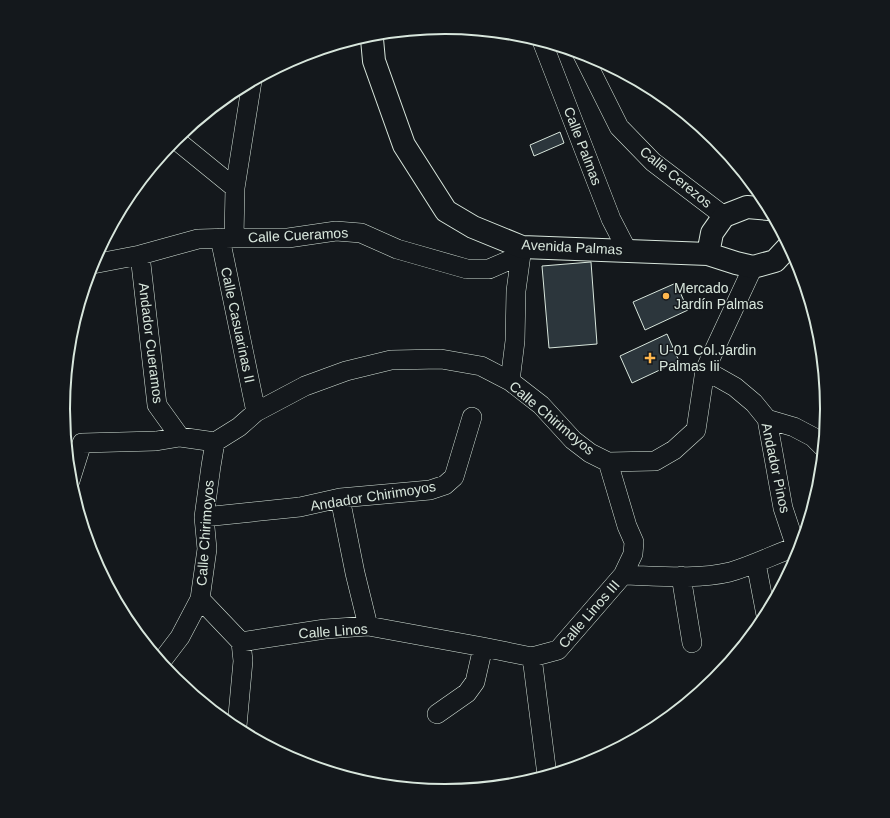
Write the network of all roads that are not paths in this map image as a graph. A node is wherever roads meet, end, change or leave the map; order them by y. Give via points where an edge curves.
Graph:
1 (368, 42) edge
2 (545, 48) edge
3 (587, 62) edge
4 (251, 88) edge
5 (181, 144) dead end
6 (234, 188) junction
7 (762, 208) edge
8 (724, 216) junction
9 (227, 238) junction
10 (627, 250) junction
11 (521, 251) junction
12 (785, 251) edge
13 (140, 254) junction
14 (708, 254) junction
15 (100, 262) edge
16 (753, 267) junction
17 (705, 370) junction
18 (510, 381) junction
19 (256, 412) junction
20 (472, 417) dead end
21 (767, 419) junction
22 (180, 437) junction
23 (215, 442) junction
24 (818, 442) edge
25 (608, 462) junction
26 (74, 467) edge
27 (340, 498) junction
28 (204, 517) junction
29 (796, 541) edge
30 (792, 550) edge
31 (756, 563) junction
32 (623, 575) junction
33 (681, 576) junction
34 (200, 599) junction
35 (764, 606) edge
36 (368, 626) junction
37 (241, 642) junction
38 (692, 643) dead end
39 (483, 647) junction
40 (532, 657) junction
41 (164, 658) edge
42 (436, 714) dead end
43 (238, 721) edge
44 (546, 770) edge

1 - 11 main road, Avenida Palmas via 404,145 446,211
2 - 10 street, Calle Palmas via 611,219
3 - 8 street, Calle Cerezos via 619,127 653,162
4 - 6 street, Calle Casuarinas II
5 - 6 street
6 - 9 street, Calle Casuarinas II
7 - 8 main road via 747,207
8 - 14 main road via 712,233
9 - 11 street, Calle Cueramos via 288,238 336,231 361,233 398,249 467,269 489,269
9 - 13 street, Calle Cueramos via 198,240
9 - 19 street, Calle Casuarinas II
10 - 11 main road, Avenida Palmas
10 - 14 main road, Avenida Palmas
11 - 18 street
12 - 16 main road, Avenida Palmas via 775,261
13 - 15 street, Calle Cueramos
13 - 22 street, Andador Cueramos via 157,405
14 - 16 main road, Avenida Palmas
16 - 17 street, Calle Chirimoyos
17 - 21 street, Andador Pinos via 735,387 754,403
17 - 25 street, Calle Chirimoyos via 696,430 674,450 655,461
18 - 19 street, Calle Chirimoyos via 481,366 441,359 391,360 305,386
18 - 25 street, Calle Chirimoyos via 541,405 574,440 590,453
19 - 23 street, Calle Chirimoyos via 239,427
20 - 27 street, Andador Chirimoyos via 454,478 445,485 430,490
21 - 24 street via 794,427
21 - 29 street, Andador Pinos via 784,508
22 - 23 street
22 - 26 street via 82,443
23 - 28 street, Calle Chirimoyos
25 - 32 street, Calle Linos III via 634,542 633,554
27 - 28 street, Andador Chirimoyos via 300,508
27 - 36 street
28 - 34 street, Calle Chirimoyos via 207,549
30 - 31 street
31 - 33 street via 707,576
31 - 35 street
32 - 33 street
32 - 40 street, Calle Linos III via 558,650
33 - 38 street
34 - 37 street
34 - 41 street, Calle Chirimoyos via 180,637
36 - 37 street, Calle Linos via 324,629
36 - 39 street, Calle Linos
37 - 43 street via 244,661
39 - 40 street, Calle Linos
39 - 42 street via 476,682 467,693
40 - 44 street

